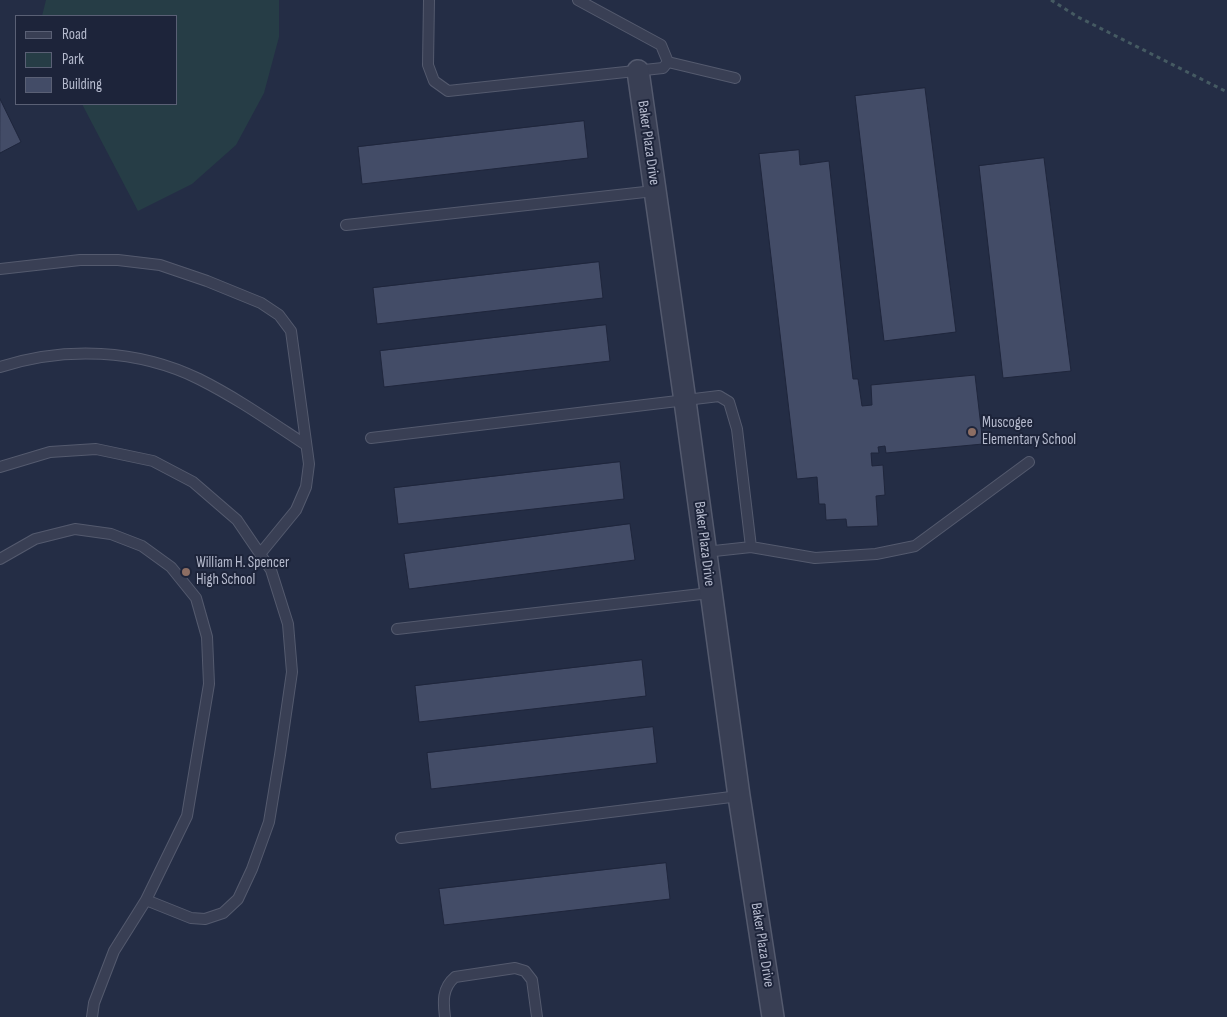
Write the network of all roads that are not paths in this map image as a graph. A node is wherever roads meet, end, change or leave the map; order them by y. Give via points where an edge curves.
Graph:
1 (429, 0) edge
2 (578, 0) edge
3 (668, 62) junction
4 (638, 70) junction
5 (734, 78) dead end
6 (654, 191) junction
7 (346, 225) dead end
8 (0, 269) edge
9 (0, 367) edge
10 (685, 401) junction
11 (371, 438) dead end
12 (306, 445) junction
13 (1029, 462) dead end
14 (0, 466) edge
15 (751, 547) junction
16 (705, 552) junction
17 (260, 554) junction
18 (0, 559) edge
19 (710, 593) junction
20 (397, 629) dead end
21 (739, 796) junction
22 (401, 838) dead end
23 (146, 900) junction
24 (92, 1017) edge
25 (444, 1017) edge
26 (537, 1017) edge
27 (773, 1017) edge

1 - 4 lane via 428,65 434,81 448,90
2 - 3 lane via 661,45
3 - 4 lane via 663,68
3 - 5 lane
4 - 6 street, Baker Plaza Drive
6 - 7 lane
6 - 10 street, Baker Plaza Drive
8 - 12 lane via 80,260 143,263 170,268 261,303 280,315 291,331
9 - 12 lane via 58,354 113,354 158,363 199,379
10 - 11 lane
10 - 15 lane via 719,396 729,402 737,429
10 - 16 street, Baker Plaza Drive
12 - 17 lane via 309,464 306,487 296,510
13 - 15 lane via 915,546 876,554 815,558
14 - 17 lane via 50,452 96,449 153,461 193,482 237,520
15 - 16 lane
16 - 19 street, Baker Plaza Drive
17 - 23 lane via 271,570 288,624 292,672 269,822 238,899 223,913 205,919 191,918
18 - 23 lane via 35,539 75,529 111,534 142,546 171,567 196,598 208,637 210,684 187,816
19 - 20 lane
19 - 21 street, Baker Plaza Drive
21 - 22 lane
21 - 27 street, Baker Plaza Drive
23 - 24 lane via 114,951 94,1003
25 - 26 lane via 444,993 454,977 515,968 525,971 532,980

